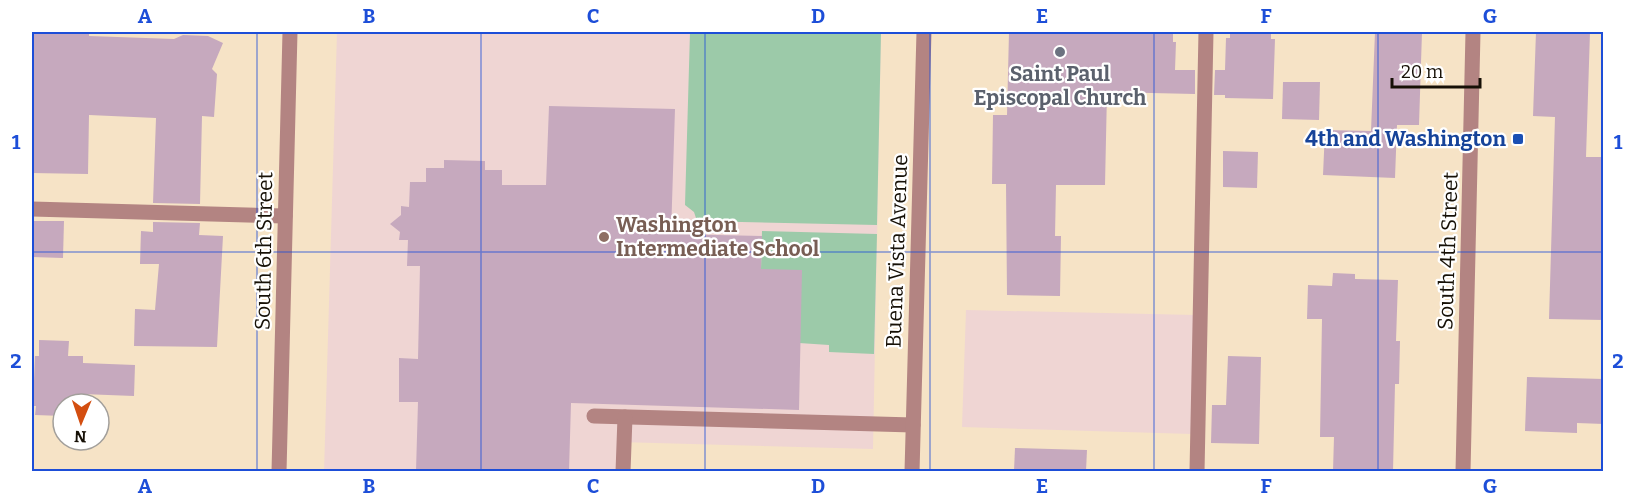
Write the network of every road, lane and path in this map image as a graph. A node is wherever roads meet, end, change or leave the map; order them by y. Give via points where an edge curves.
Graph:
1 (290, 32) edge
2 (924, 32) edge
3 (1206, 32) edge
4 (1473, 32) edge
5 (32, 209) edge
6 (285, 216) junction
7 (594, 416) dead end
8 (625, 417) junction
9 (913, 425) junction
10 (279, 471) edge
11 (623, 471) edge
12 (912, 471) edge
13 (1197, 471) edge
14 (1463, 471) edge

1 - 6 street, South 6th Street
2 - 9 street, Buena Vista Avenue
3 - 13 street
4 - 14 street, South 4th Street
5 - 6 street
6 - 10 street, South 6th Street
7 - 8 street
8 - 9 street
8 - 11 street
9 - 12 street, Buena Vista Avenue

